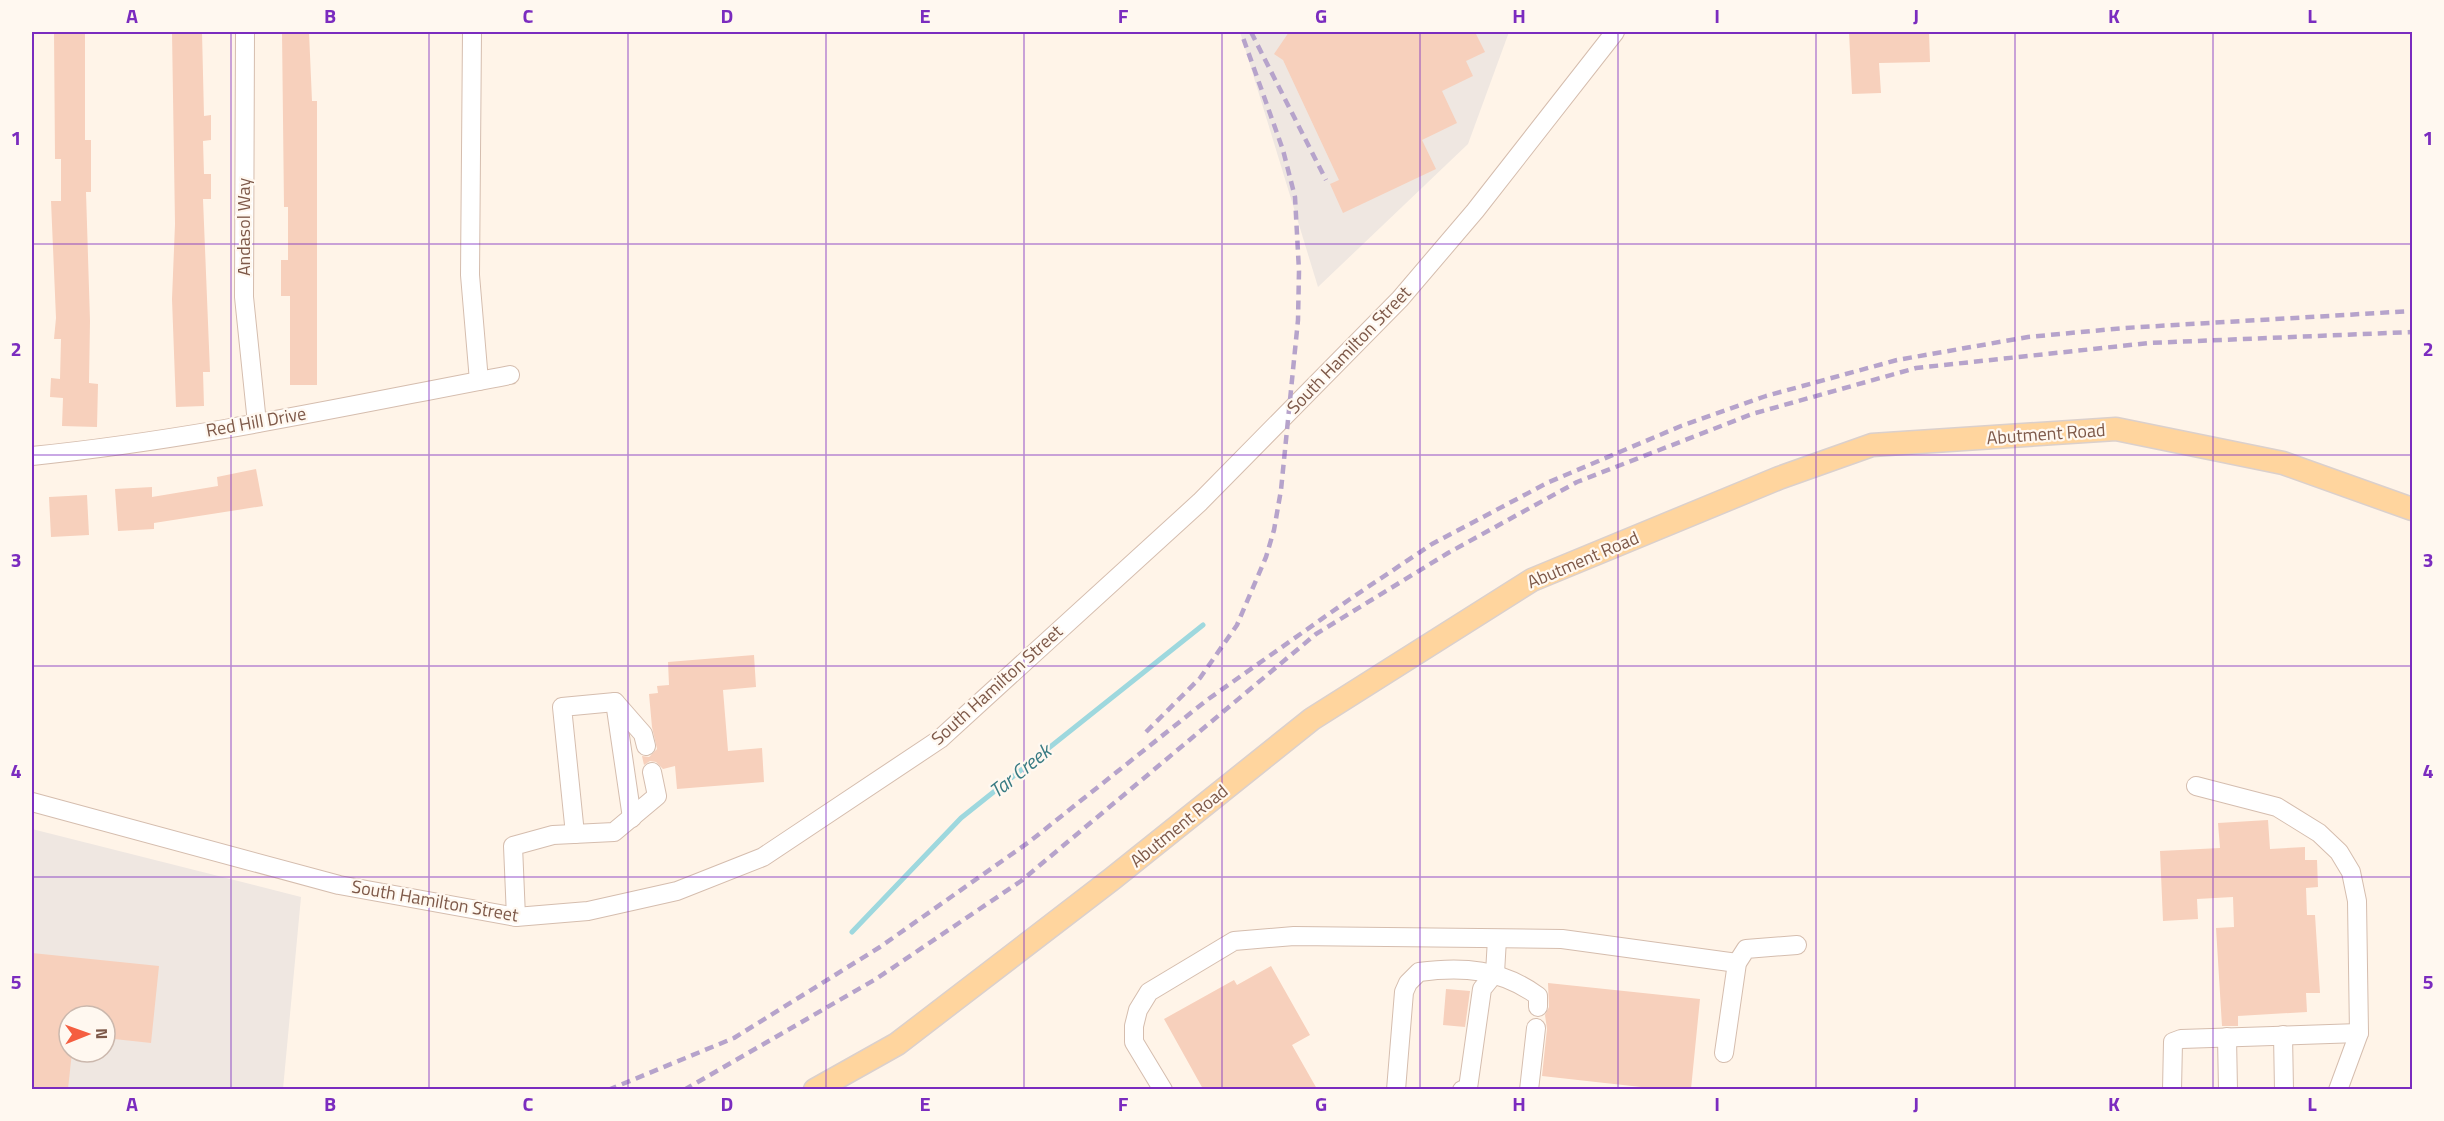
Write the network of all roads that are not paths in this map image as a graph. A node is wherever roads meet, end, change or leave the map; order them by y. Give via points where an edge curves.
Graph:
1 (245, 32) edge
2 (472, 32) edge
3 (1615, 32) edge
4 (510, 375) dead end
5 (479, 381) junction
6 (257, 423) junction
7 (32, 456) edge
8 (2412, 509) edge
9 (615, 702) junction
10 (646, 746) dead end
11 (652, 772) dead end
12 (2196, 786) dead end
13 (32, 802) edge
14 (632, 818) junction
15 (575, 834) junction
16 (516, 917) junction
17 (1497, 939) junction
18 (1797, 945) dead end
19 (1737, 963) junction
20 (1494, 973) junction
21 (1538, 1007) dead end
22 (1536, 1028) dead end
23 (2359, 1033) junction
24 (2283, 1035) junction
25 (2227, 1037) junction
26 (1724, 1053) dead end
27 (815, 1089) edge
28 (1163, 1089) edge
29 (1396, 1089) edge
30 (1466, 1089) edge
31 (1529, 1089) edge
32 (2172, 1089) edge
33 (2228, 1089) edge
34 (2284, 1089) edge
35 (2338, 1089) edge

1 - 6 street, Andasol Way via 244,297
2 - 5 street via 470,275
3 - 16 street, South Hamilton Street via 1475,211 1400,299 1200,502 940,739 763,856 677,891 588,911
4 - 5 street, Red Hill Drive
5 - 6 street, Red Hill Drive
6 - 7 street, Red Hill Drive
8 - 27 main road, Abutment Road via 2283,463 2116,429 1872,445 1810,467 1532,580 1312,719 897,1044
9 - 10 street via 643,734
9 - 14 street
9 - 15 street via 562,707
11 - 14 street via 657,796
12 - 23 street via 2277,807 2319,833 2338,852 2351,872 2357,901
13 - 16 street, South Hamilton Street via 339,885
14 - 15 street via 614,832
15 - 16 street via 553,835 513,846
17 - 19 street via 1562,939
17 - 20 street
17 - 28 street via 1294,936 1234,941 1149,992 1138,1010 1134,1042
18 - 19 street via 1746,948
19 - 26 street
20 - 21 street via 1538,996
20 - 29 street via 1434,970 1414,976 1404,992
20 - 30 street via 1482,989
22 - 31 street
23 - 24 street
23 - 35 street
24 - 25 street
24 - 34 street
25 - 32 street via 2173,1042
25 - 33 street

